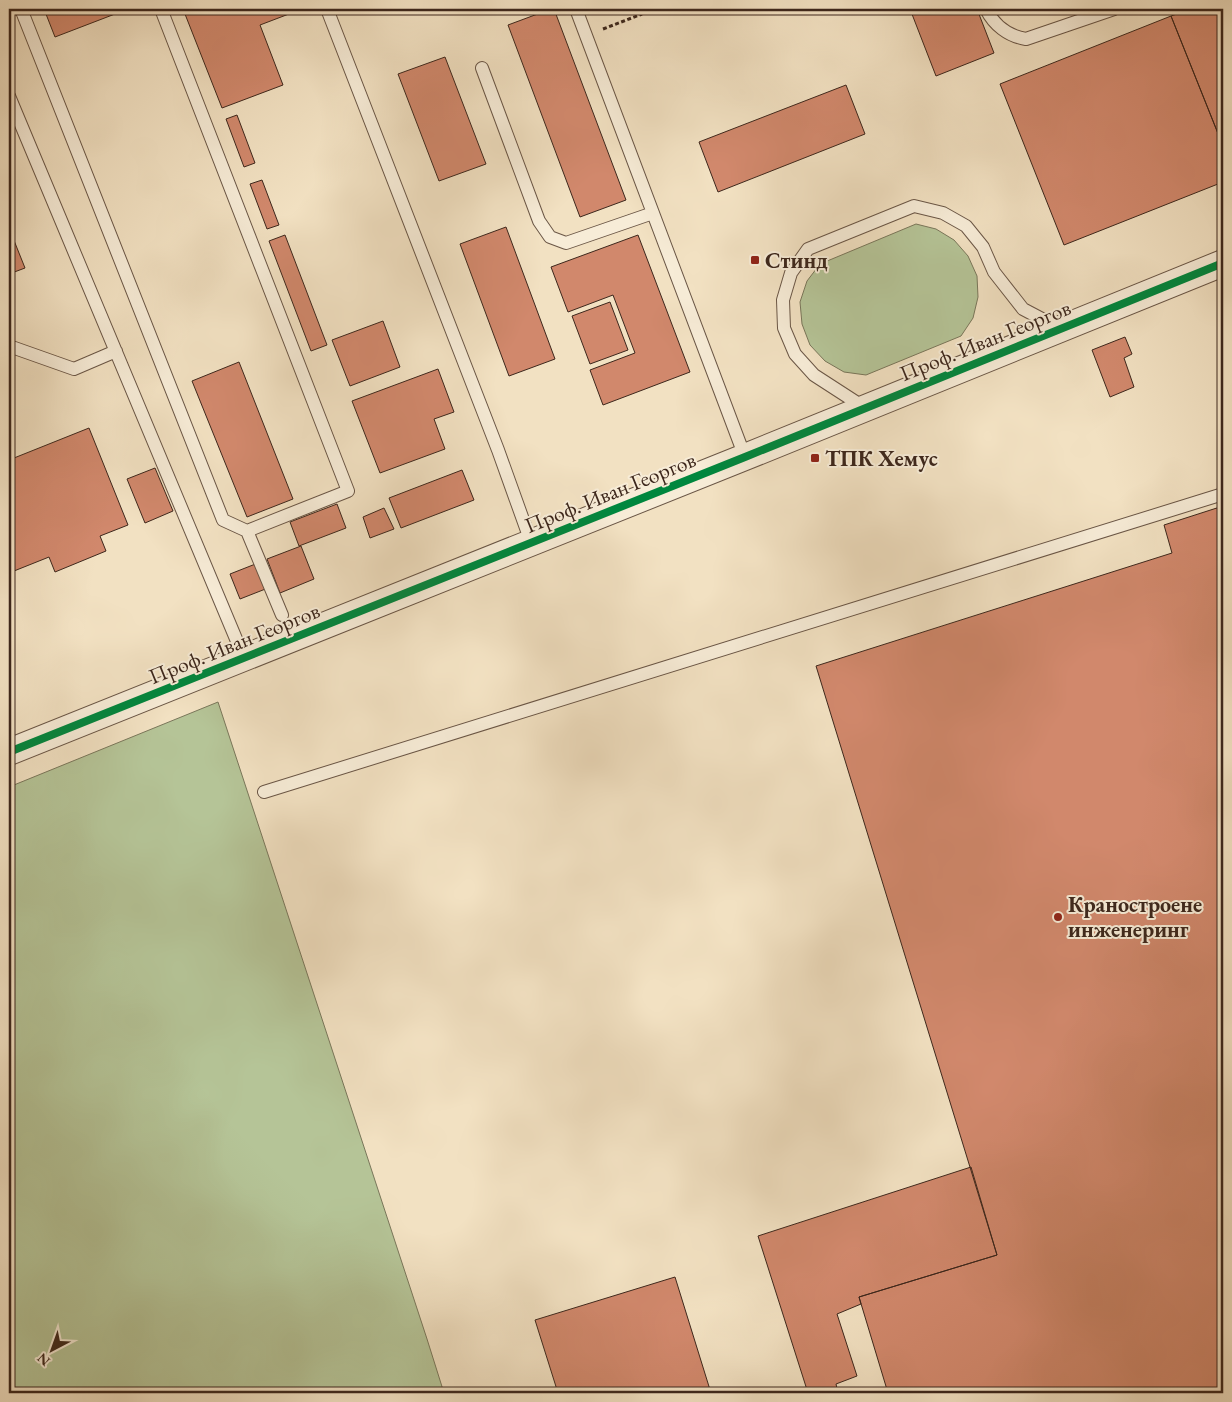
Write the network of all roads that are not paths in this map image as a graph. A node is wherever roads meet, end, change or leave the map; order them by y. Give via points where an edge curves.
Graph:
1 (21, 9) edge
2 (161, 9) edge
3 (327, 9) edge
4 (576, 9) edge
5 (986, 9) edge
6 (1114, 9) edge
7 (482, 68) dead end
8 (9, 96) edge
9 (653, 213) junction
10 (1223, 263) edge
11 (1060, 329) junction
12 (9, 346) edge
13 (116, 351) junction
14 (866, 408) junction
15 (745, 457) junction
16 (1223, 494) edge
17 (246, 531) junction
18 (530, 542) junction
19 (282, 615) dead end
20 (244, 658) junction
21 (9, 752) edge
22 (264, 792) dead end

1 - 17 lane via 223,520
2 - 17 lane via 348,491
3 - 18 lane via 498,450
4 - 9 lane
5 - 6 lane via 1001,29 1026,40
7 - 9 lane via 539,221 550,237 566,243
8 - 13 lane
9 - 15 lane
10 - 11 street, Проф. Иван Георгов
11 - 14 street, Проф. Иван Георгов
11 - 14 lane via 1023,310 994,272 984,247 966,226 942,212 914,206 808,249 791,273 783,300 784,328 795,354 814,375
12 - 13 lane via 74,369
13 - 20 lane
14 - 15 street, Проф. Иван Георгов
15 - 18 street, Проф. Иван Георгов
16 - 22 lane
17 - 19 lane
18 - 20 street, Проф. Иван Георгов
20 - 21 street, Проф. Иван Георгов

